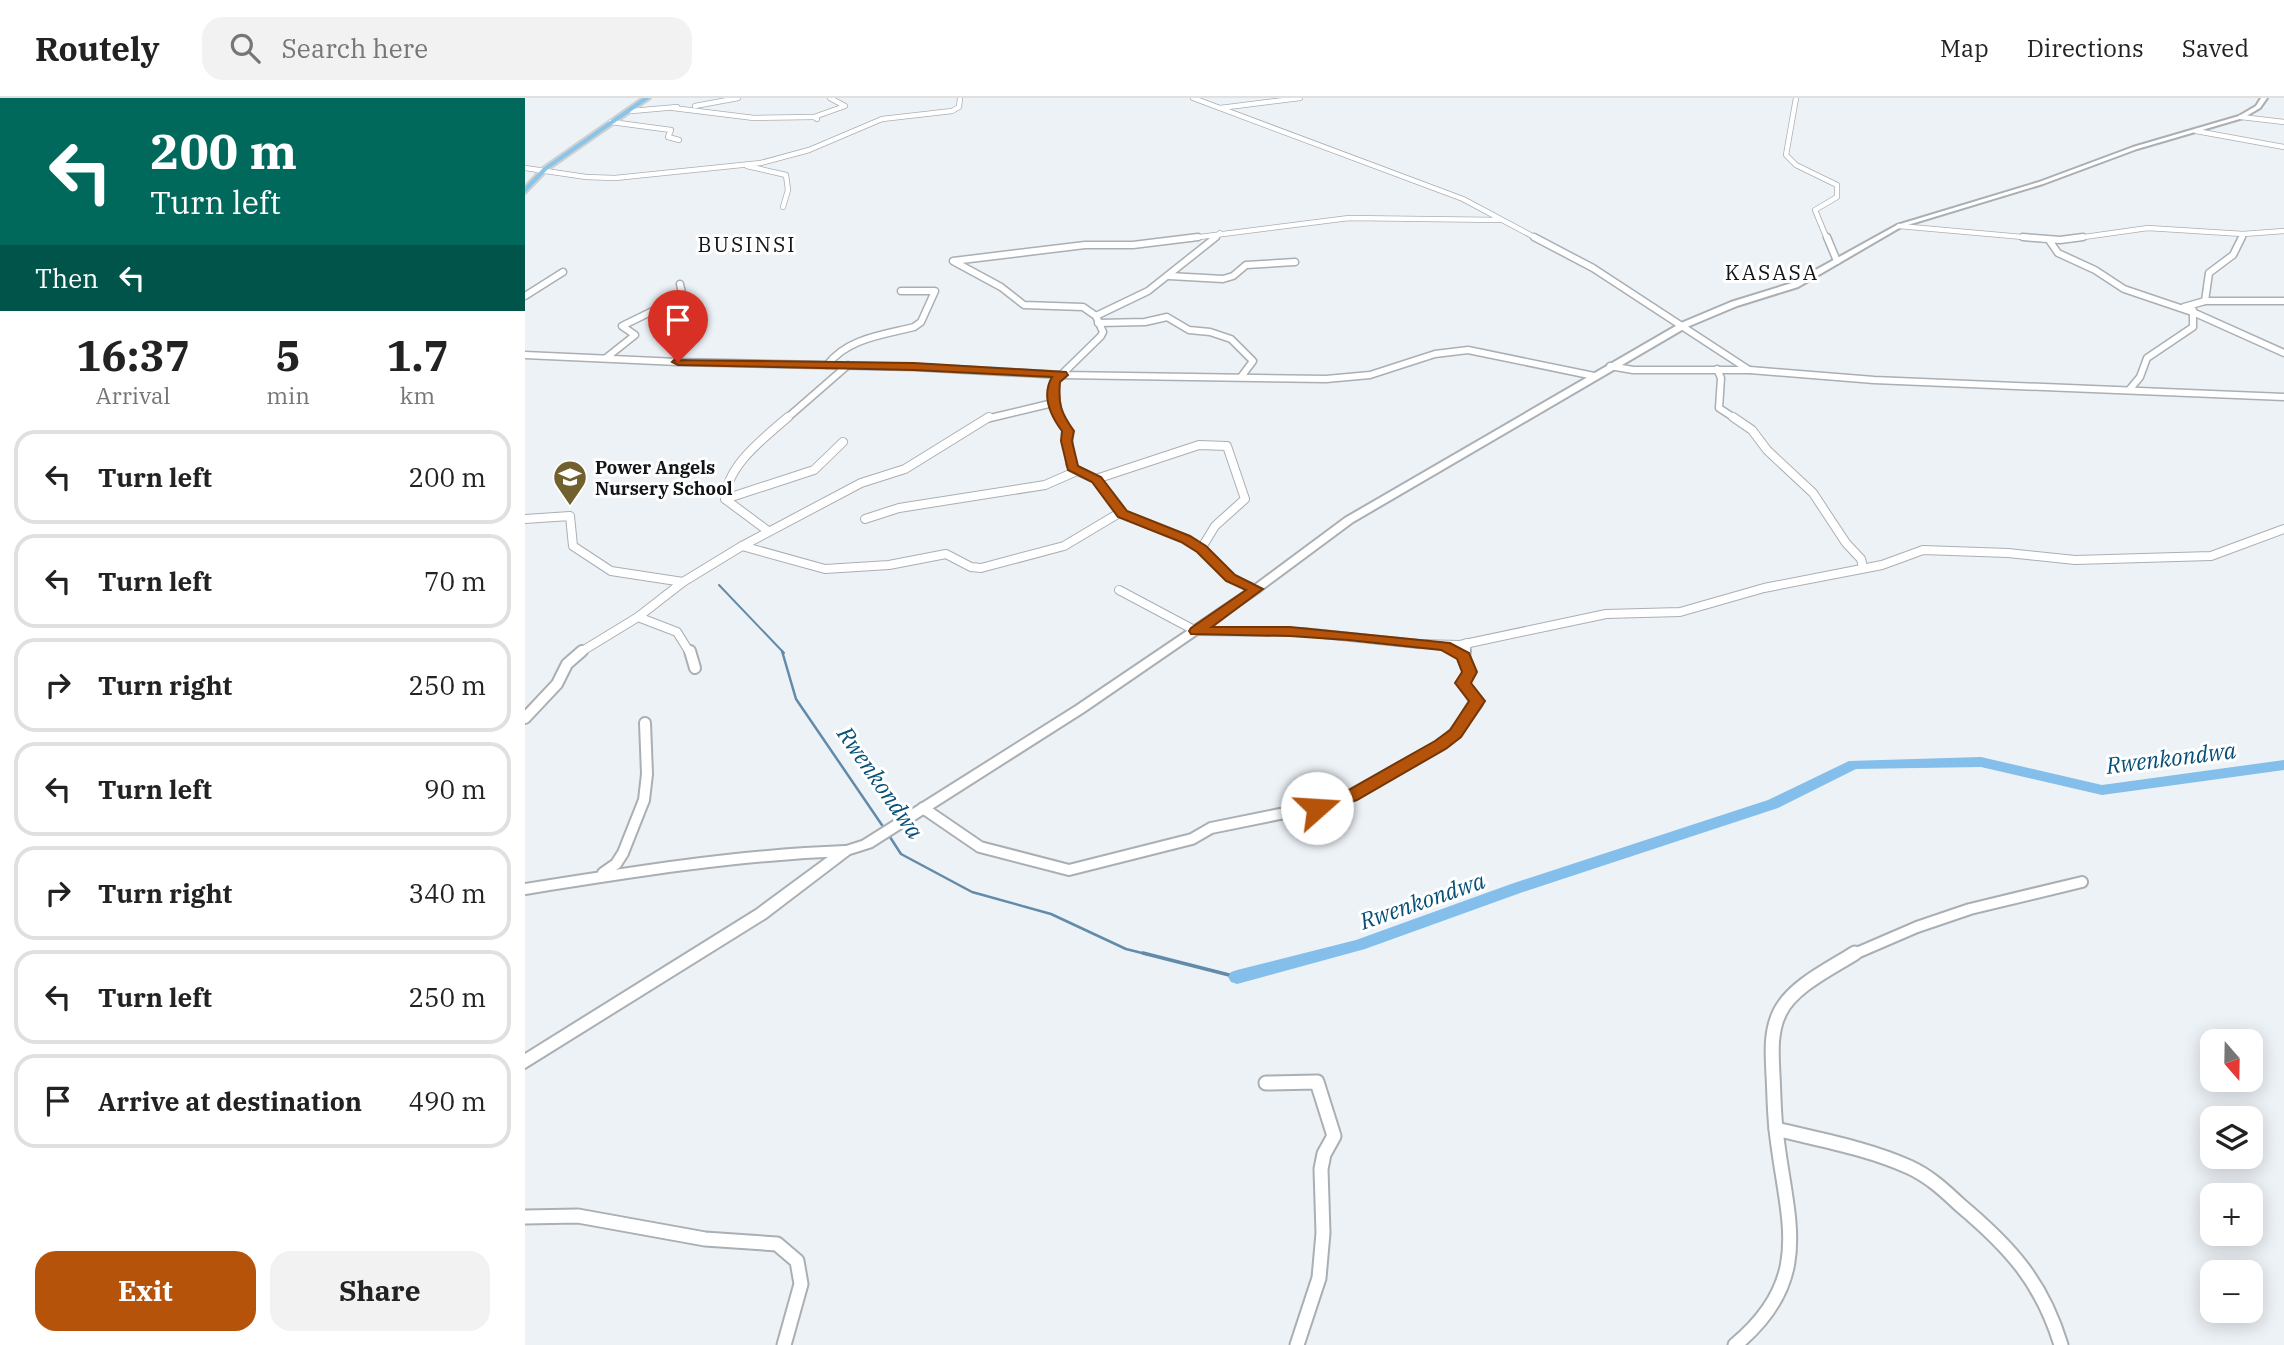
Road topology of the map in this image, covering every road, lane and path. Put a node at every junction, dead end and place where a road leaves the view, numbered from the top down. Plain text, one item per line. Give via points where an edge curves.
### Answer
1 (647, 98) edge
2 (738, 98) edge
3 (830, 98) edge
4 (960, 98) edge
5 (1193, 98) edge
6 (1300, 98) edge
7 (1796, 98) edge
8 (2264, 98) edge
9 (673, 108) junction
10 (1216, 108) junction
11 (632, 111) junction
12 (2241, 117) junction
13 (611, 122) junction
14 (2284, 122) edge
15 (2196, 131) junction
16 (679, 140) dead end
17 (2284, 147) edge
18 (761, 163) junction
19 (744, 164) junction
20 (525, 168) edge
21 (545, 169) junction
22 (755, 169) junction
23 (525, 191) edge
24 (783, 207) dead end
25 (1500, 220) junction
26 (1899, 226) junction
27 (2284, 231) edge
28 (1221, 233) junction
29 (2243, 234) junction
30 (2049, 240) junction
31 (1295, 261) dead end
32 (1837, 261) junction
33 (563, 272) dead end
34 (1168, 276) junction
35 (680, 284) dead end
36 (901, 291) dead end
37 (525, 296) edge
38 (2206, 301) junction
39 (2284, 301) edge
40 (2193, 310) junction
41 (1097, 320) junction
42 (1683, 325) junction
43 (2284, 353) edge
44 (525, 355) edge
45 (606, 358) junction
46 (827, 365) junction
47 (848, 365) junction
48 (1610, 366) junction
49 (1717, 369) junction
50 (1750, 370) junction
51 (1062, 375) junction
52 (1594, 376) junction
53 (1241, 377) junction
54 (2130, 389) junction
55 (2284, 397) edge
56 (1053, 402) junction
57 (843, 442) dead end
58 (1077, 471) junction
59 (1096, 479) junction
60 (726, 499) junction
61 (1121, 512) junction
62 (525, 519) edge
63 (865, 519) dead end
64 (2284, 529) edge
65 (768, 531) junction
66 (742, 545) junction
67 (1201, 549) junction
68 (1863, 566) junction
69 (683, 582) junction
70 (1256, 589) junction
71 (1119, 590) dead end
72 (638, 617) junction
73 (1196, 631) junction
74 (1467, 643) junction
75 (1445, 646) junction
76 (1464, 657) junction
77 (695, 668) dead end
78 (525, 704) edge
79 (539, 704) junction
80 (525, 718) edge
81 (645, 723) dead end
82 (923, 808) junction
83 (845, 851) junction
84 (599, 875) junction
85 (2082, 882) dead end
86 (525, 889) edge
87 (525, 1062) edge
88 (1266, 1083) dead end
89 (1776, 1129) junction
90 (525, 1217) edge
91 (785, 1345) edge
92 (1297, 1345) edge
93 (1735, 1345) edge
94 (2061, 1345) edge

1 - 11 main road
2 - 9 street
3 - 9 street via 845,106 816,118 754,118
4 - 18 street via 959,107 952,111 882,119 809,150
5 - 10 street
6 - 10 street
7 - 32 street via 1786,155 1795,165 1837,184 1837,197 1815,210
8 - 12 street
9 - 11 street
10 - 25 street via 1441,189
11 - 13 main road
12 - 14 street
12 - 15 street
13 - 16 street via 671,130 669,137
13 - 21 main road
15 - 17 street
15 - 26 street
18 - 19 street
18 - 22 street
19 - 21 street via 615,178
19 - 22 street
20 - 21 street
21 - 23 main road
22 - 24 street via 786,175
25 - 28 street via 1353,218
25 - 42 street via 1593,268
26 - 30 street
26 - 32 street
27 - 29 street
28 - 34 street
28 - 41 street via 953,261 1024,305 1083,307
29 - 30 street via 2148,228
29 - 38 street via 2233,255 2209,273
30 - 40 street via 2058,253 2124,289
31 - 34 street via 1246,265 1223,279
32 - 42 street via 1795,285
33 - 37 street
34 - 41 street
35 - 45 street via 682,292 669,303 622,326 635,335
36 - 46 street via 935,291 919,325 855,344 832,356
38 - 39 street
38 - 40 street
40 - 43 street
40 - 54 street via 2193,327 2147,358
41 - 51 street via 1103,332
41 - 53 street via 1145,322 1167,317 1189,330 1231,339 1253,361
42 - 48 street
42 - 50 street
44 - 45 street
45 - 46 street
46 - 47 street
47 - 51 street
47 - 60 street via 755,446 726,485
48 - 49 street via 1644,371
48 - 52 street
49 - 50 street
49 - 68 street via 1721,378 1719,408 1752,430 1766,450 1813,493
50 - 54 street via 1874,380
51 - 53 street
51 - 56 street via 1055,380
52 - 53 street via 1468,350 1435,354 1349,378
52 - 70 street via 1349,520
54 - 55 street
56 - 58 street via 1068,431 1069,461
56 - 65 street via 991,416 905,469 861,483
57 - 60 street via 814,470
58 - 59 street
58 - 63 street via 1039,487 893,508
59 - 61 street
59 - 67 street via 1118,475 1193,445 1227,446 1245,499 1215,526
60 - 65 street
61 - 66 street via 1064,546 981,568 946,554 889,565 825,569
61 - 67 street
62 - 69 street via 570,516 573,546 604,568
64 - 68 street via 2211,556 2075,560 1931,549 1882,565
65 - 66 street
66 - 69 street
67 - 70 street via 1230,578
68 - 74 street via 1825,578 1753,590 1680,612 1607,614
69 - 72 street
70 - 73 street
71 - 73 street
72 - 77 street via 677,630 690,647
72 - 79 street via 571,659
73 - 75 street via 1303,632
73 - 82 street
74 - 75 street
74 - 76 street
75 - 76 street
76 - 82 street via 1470,672 1463,683 1477,701 1455,733 1339,802 1211,828 1192,839 1069,870 980,847
78 - 79 street
79 - 80 street
81 - 84 street via 645,800 624,853
82 - 83 street via 867,844
83 - 84 street
83 - 87 street via 761,914
84 - 86 street
85 - 89 street via 1917,927 1858,951 1792,995 1780,1011 1772,1044
88 - 92 street via 1317,1082 1334,1130 1321,1169 1321,1271
89 - 93 street via 1791,1252 1780,1287 1759,1325
89 - 94 street via 1884,1158 1925,1175 2017,1256 2043,1295
90 - 91 street via 578,1216 705,1239 777,1244 797,1261 801,1284

